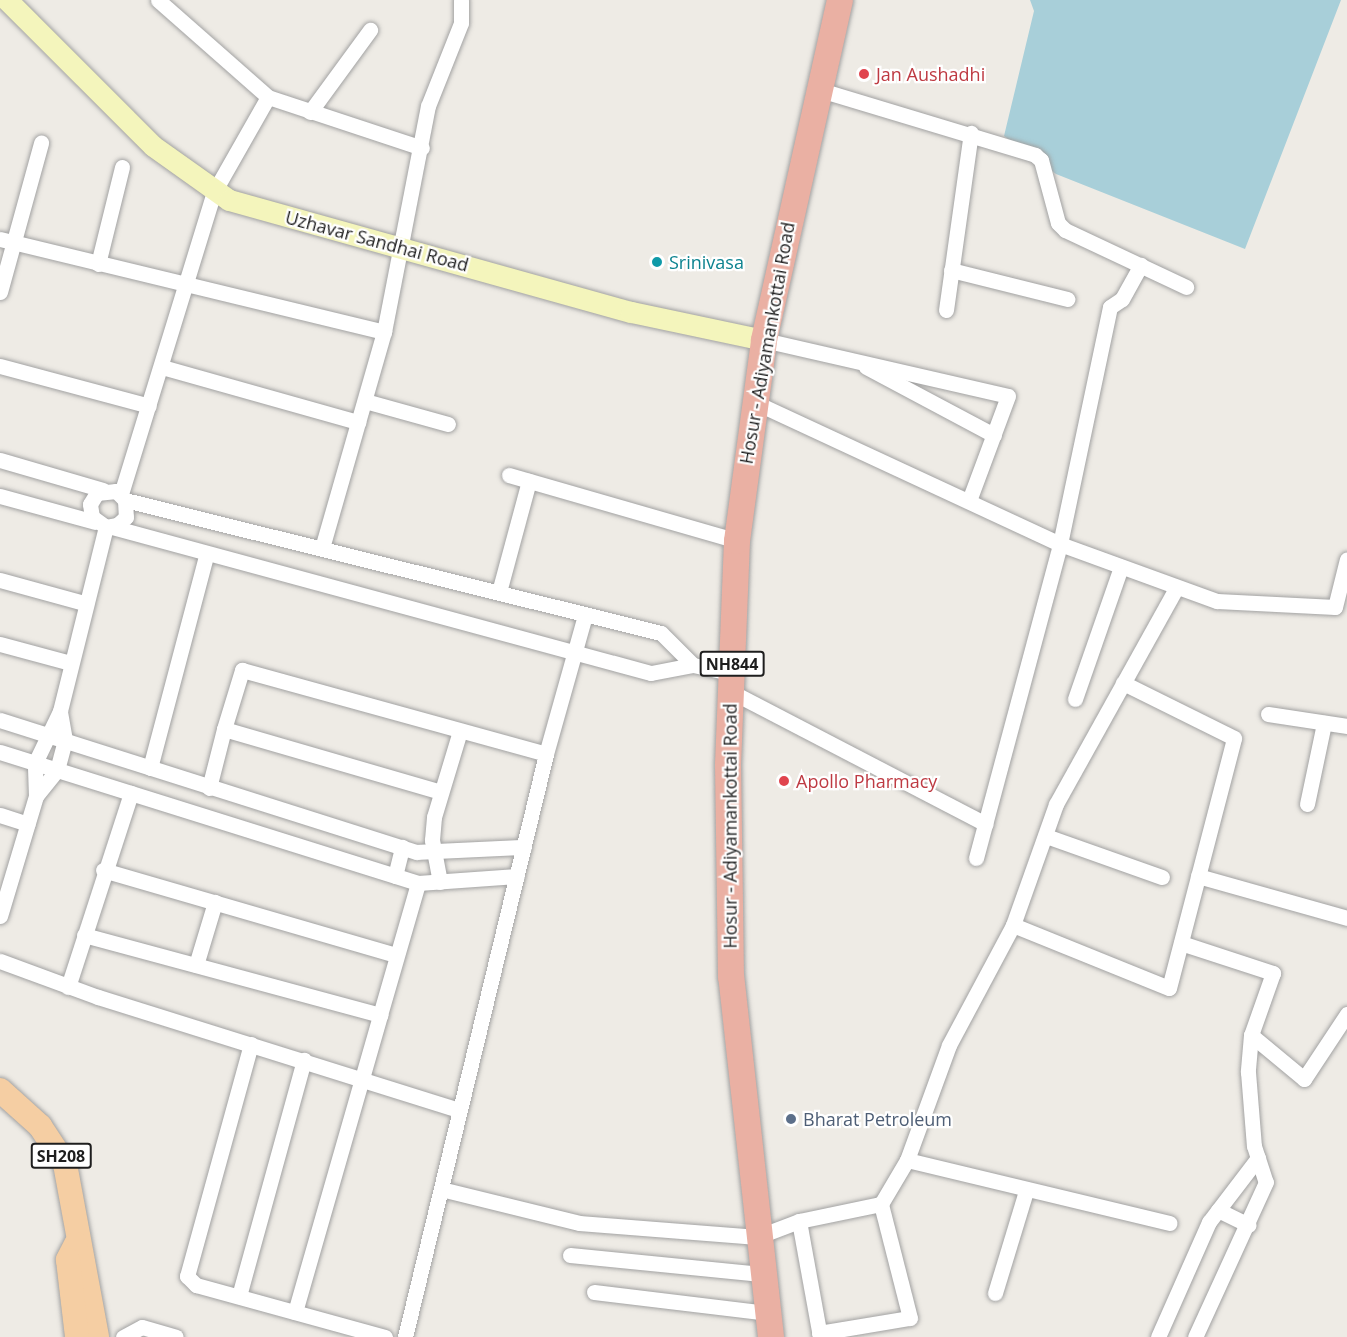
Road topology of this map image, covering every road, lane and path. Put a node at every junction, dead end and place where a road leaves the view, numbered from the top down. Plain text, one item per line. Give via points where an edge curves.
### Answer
1 (7, 0) edge
2 (158, 0) edge
3 (461, 0) edge
4 (840, 0) edge
5 (370, 30) dead end
6 (817, 89) junction
7 (267, 97) junction
8 (310, 112) junction
9 (971, 133) junction
10 (41, 143) dead end
11 (422, 148) junction
12 (122, 167) dead end
13 (214, 192) junction
14 (7, 241) edge
15 (405, 248) junction
16 (98, 264) junction
17 (1141, 266) junction
18 (951, 270) junction
19 (185, 286) junction
20 (1185, 287) dead end
21 (0, 292) edge
22 (1068, 299) dead end
23 (946, 310) dead end
24 (384, 332) junction
25 (764, 340) junction
26 (848, 357) junction
27 (0, 366) edge
28 (162, 367) junction
29 (365, 400) junction
30 (754, 402) junction
31 (149, 406) junction
32 (358, 422) junction
33 (448, 424) dead end
34 (994, 435) junction
35 (0, 460) edge
36 (509, 475) dead end
37 (530, 481) junction
38 (103, 490) junction
39 (0, 496) edge
40 (123, 497) junction
41 (969, 501) junction
42 (104, 525) junction
43 (737, 541) junction
44 (1060, 544) junction
45 (322, 548) junction
46 (207, 553) junction
47 (1347, 559) edge
48 (1121, 567) junction
49 (0, 580) edge
50 (1177, 587) junction
51 (499, 592) junction
52 (84, 603) junction
53 (1341, 609) edge
54 (585, 615) junction
55 (0, 645) edge
56 (575, 649) junction
57 (71, 663) junction
58 (693, 665) junction
59 (731, 682) junction
60 (1123, 682) junction
61 (1075, 699) dead end
62 (60, 711) junction
63 (1268, 714) dead end
64 (0, 720) edge
65 (1324, 723) junction
66 (1347, 726) edge
67 (224, 729) junction
68 (460, 731) junction
69 (45, 734) junction
70 (65, 740) junction
71 (0, 752) edge
72 (546, 754) junction
73 (35, 763) junction
74 (150, 768) junction
75 (57, 770) junction
76 (209, 788) junction
77 (441, 792) junction
78 (131, 793) junction
79 (36, 796) junction
80 (1307, 804) dead end
81 (0, 816) edge
82 (28, 824) junction
83 (986, 824) junction
84 (1046, 836) junction
85 (402, 847) junction
86 (524, 848) junction
87 (434, 853) junction
88 (976, 858) dead end
89 (103, 870) junction
90 (395, 876) junction
91 (517, 876) junction
92 (1198, 876) junction
93 (1162, 877) dead end
94 (440, 882) junction
95 (418, 883) junction
96 (214, 902) junction
97 (0, 916) edge
98 (1347, 918) edge
99 (1013, 925) junction
100 (84, 935) junction
101 (1181, 943) junction
102 (395, 955) junction
103 (0, 961) edge
104 (196, 965) junction
105 (68, 987) junction
106 (1347, 1014) edge
107 (380, 1015) junction
108 (1251, 1035) junction
109 (251, 1044) junction
110 (304, 1060) junction
111 (363, 1078) junction
112 (0, 1090) edge
113 (459, 1110) junction
114 (1258, 1158) junction
115 (907, 1161) junction
116 (441, 1188) junction
117 (1026, 1191) junction
118 (881, 1204) junction
119 (1218, 1210) junction
120 (799, 1221) junction
121 (1170, 1223) dead end
122 (1250, 1225) junction
123 (757, 1237) junction
124 (76, 1244) junction
125 (570, 1255) dead end
126 (761, 1274) junction
127 (594, 1292) dead end
128 (995, 1293) dead end
129 (239, 1296) junction
130 (295, 1312) junction
131 (769, 1325) edge
132 (820, 1335) edge
133 (77, 1337) edge
134 (97, 1337) edge
135 (123, 1337) edge
136 (176, 1337) edge
137 (385, 1337) edge
138 (405, 1337) edge
139 (1158, 1337) edge
140 (1195, 1337) edge

1 - 13 main road, Uzhavar Sandhai Road via 153,146
2 - 7 street
3 - 11 street via 461,23 434,85
4 - 6 highway, Hosur - Adiyamankottai Road / NH844
5 - 8 street
6 - 9 street
6 - 25 highway, Hosur - Adiyamankottai Road / NH844
7 - 8 street
7 - 13 street
8 - 11 street
9 - 17 street via 1035,155 1041,160 1058,223
9 - 18 street
10 - 14 street
11 - 15 street
12 - 16 street
13 - 15 main road, Uzhavar Sandhai Road
13 - 19 street
14 - 16 street
14 - 21 street
15 - 24 street
15 - 25 main road, Uzhavar Sandhai Road via 632,312
16 - 19 street
17 - 20 street
17 - 44 street via 1122,299 1110,307
18 - 22 street
18 - 23 street
19 - 24 street
19 - 28 street
24 - 29 street
25 - 26 street
25 - 30 highway, Hosur - Adiyamankottai Road / NH844
26 - 34 street
26 - 34 street via 1002,391 1007,403
27 - 31 street
28 - 31 street
28 - 32 street
29 - 32 street
29 - 33 street
30 - 41 street
30 - 43 highway, Hosur - Adiyamankottai Road / NH844
31 - 40 street
32 - 45 street
34 - 41 street
35 - 38 street
36 - 37 street
37 - 43 street
37 - 51 street
38 - 40 street
38 - 42 street via 90,504
39 - 42 street
40 - 42 street via 126,517
40 - 45 street
41 - 44 street
42 - 46 street
42 - 52 street
43 - 59 highway, Hosur - Adiyamankottai Road / NH844
44 - 48 street
44 - 83 street
45 - 51 street
46 - 56 street
46 - 74 street
47 - 53 street
48 - 50 street
48 - 61 street
49 - 52 street
50 - 53 street via 1216,602
50 - 60 street
51 - 54 street
52 - 57 street
54 - 56 street
54 - 58 street via 660,633
55 - 57 street
56 - 58 street via 651,673
56 - 72 street
57 - 62 street
58 - 59 street
59 - 83 street
59 - 123 highway, Hosur - Adiyamankottai Road / NH844 via 731,976
60 - 84 street via 1056,804
60 - 92 street via 1234,738
62 - 69 street
62 - 70 street
63 - 65 street
64 - 69 street
65 - 66 street
65 - 80 street
67 - 68 street via 242,670
67 - 76 street
67 - 77 street
68 - 72 street
68 - 77 street
69 - 70 street
69 - 73 street
70 - 74 street
70 - 75 street
71 - 73 street
72 - 86 street
73 - 75 street
73 - 79 street
74 - 76 street
75 - 78 street
75 - 79 street
76 - 85 street
77 - 87 street
78 - 89 street
78 - 90 street
79 - 82 street
81 - 82 street
82 - 97 street
83 - 88 street
84 - 93 street
84 - 99 street
85 - 87 street
85 - 90 street
86 - 87 street
86 - 91 street
87 - 94 street
89 - 96 street
89 - 100 street
90 - 95 street
91 - 94 street
91 - 113 street
92 - 98 street
92 - 101 street
94 - 95 street
95 - 102 street
96 - 102 street
96 - 104 street
99 - 101 street via 1169,988
99 - 115 street via 950,1045
100 - 104 street
100 - 105 street
101 - 108 street via 1273,973
102 - 107 street
103 - 105 street
104 - 107 street
105 - 109 street
106 - 108 street via 1304,1079
107 - 111 street
108 - 114 street via 1247,1102
109 - 110 street
109 - 129 street via 187,1271 196,1285
110 - 111 street
110 - 129 street
111 - 113 street
111 - 130 street
112 - 124 main road, SH208 via 58,1148 69,1178
113 - 116 street
114 - 119 street
114 - 122 street via 1266,1182
115 - 117 street
115 - 118 street
116 - 123 street via 579,1223
116 - 138 street
117 - 121 street
117 - 128 street
118 - 120 street
118 - 132 street via 910,1317
119 - 122 street
119 - 139 street via 1181,1277
120 - 123 street
120 - 132 street
122 - 140 street
123 - 126 highway, Hosur - Adiyamankottai Road / NH844
124 - 133 main road, SH208 via 68,1260
124 - 134 main road, SH208
125 - 126 street
126 - 131 highway, Hosur - Adiyamankottai Road / NH844
127 - 131 street
129 - 130 street
130 - 137 street
135 - 136 street via 142,1327

